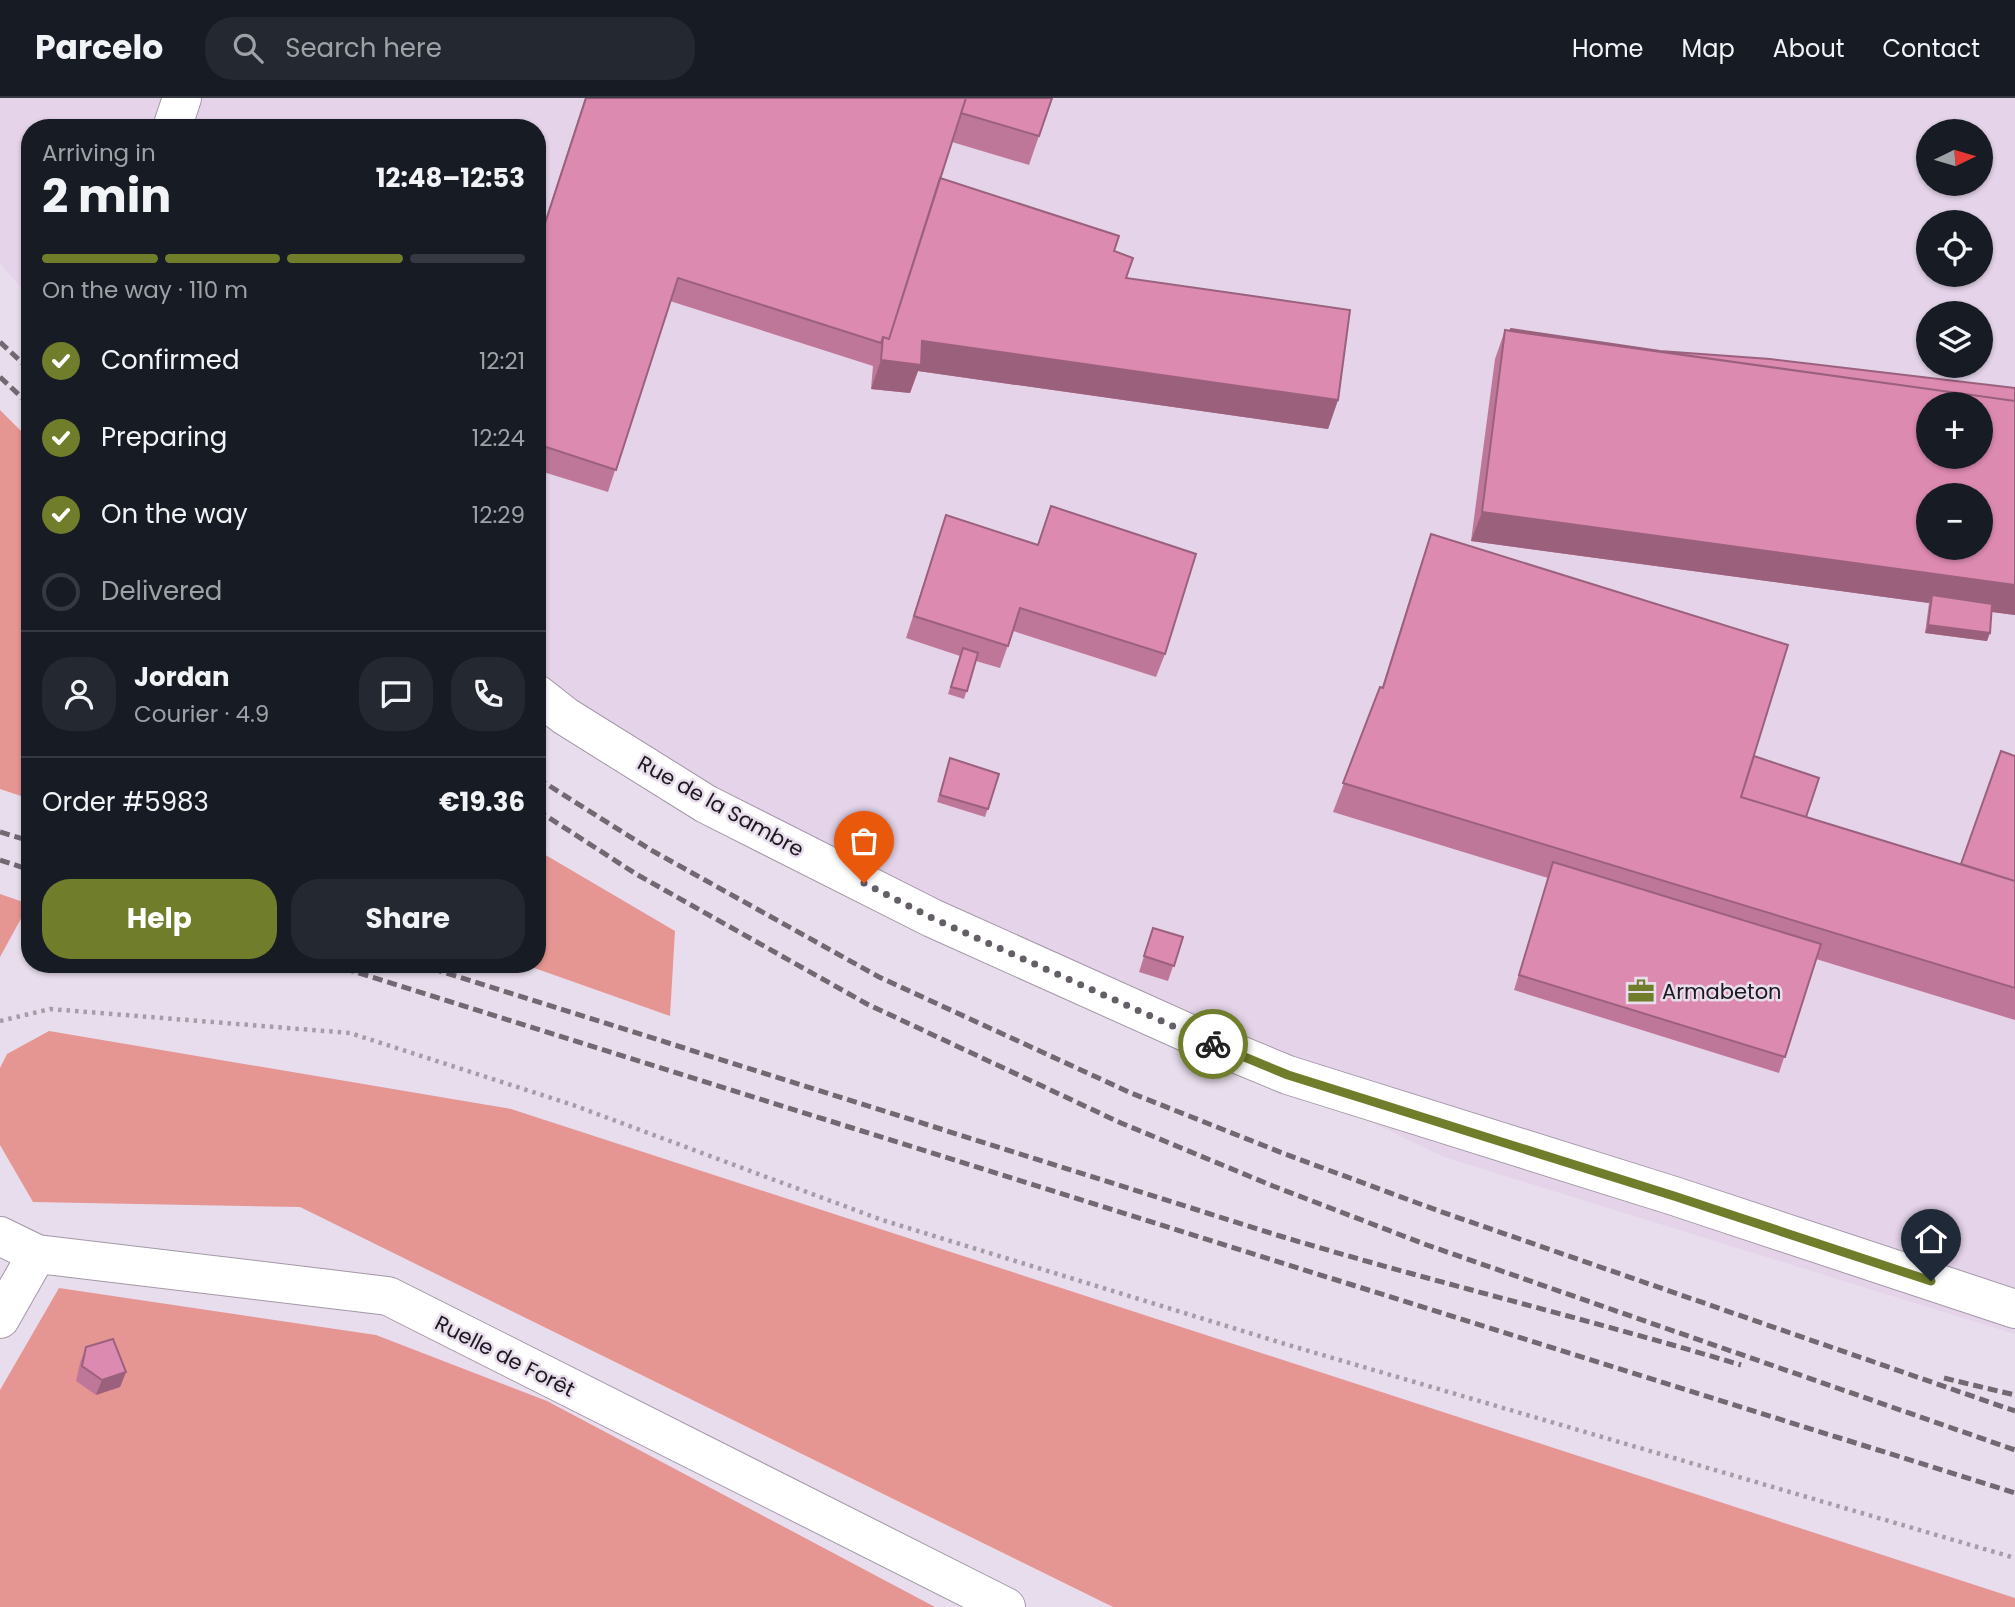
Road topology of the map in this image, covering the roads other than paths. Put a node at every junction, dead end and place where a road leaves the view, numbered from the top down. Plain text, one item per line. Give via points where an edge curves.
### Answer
1 (182, 98) edge
2 (175, 119) edge
3 (546, 701) edge
4 (0, 1236) edge
5 (37, 1254) junction
6 (2015, 1309) edge
7 (0, 1320) edge
8 (1006, 1607) edge

1 - 2 street
3 - 6 street, Rue de la Sambre via 706,804 932,918 1208,1042 1288,1075
4 - 5 street, Ruelle de Forêt
5 - 7 street
5 - 8 street, Ruelle de Forêt via 388,1296

